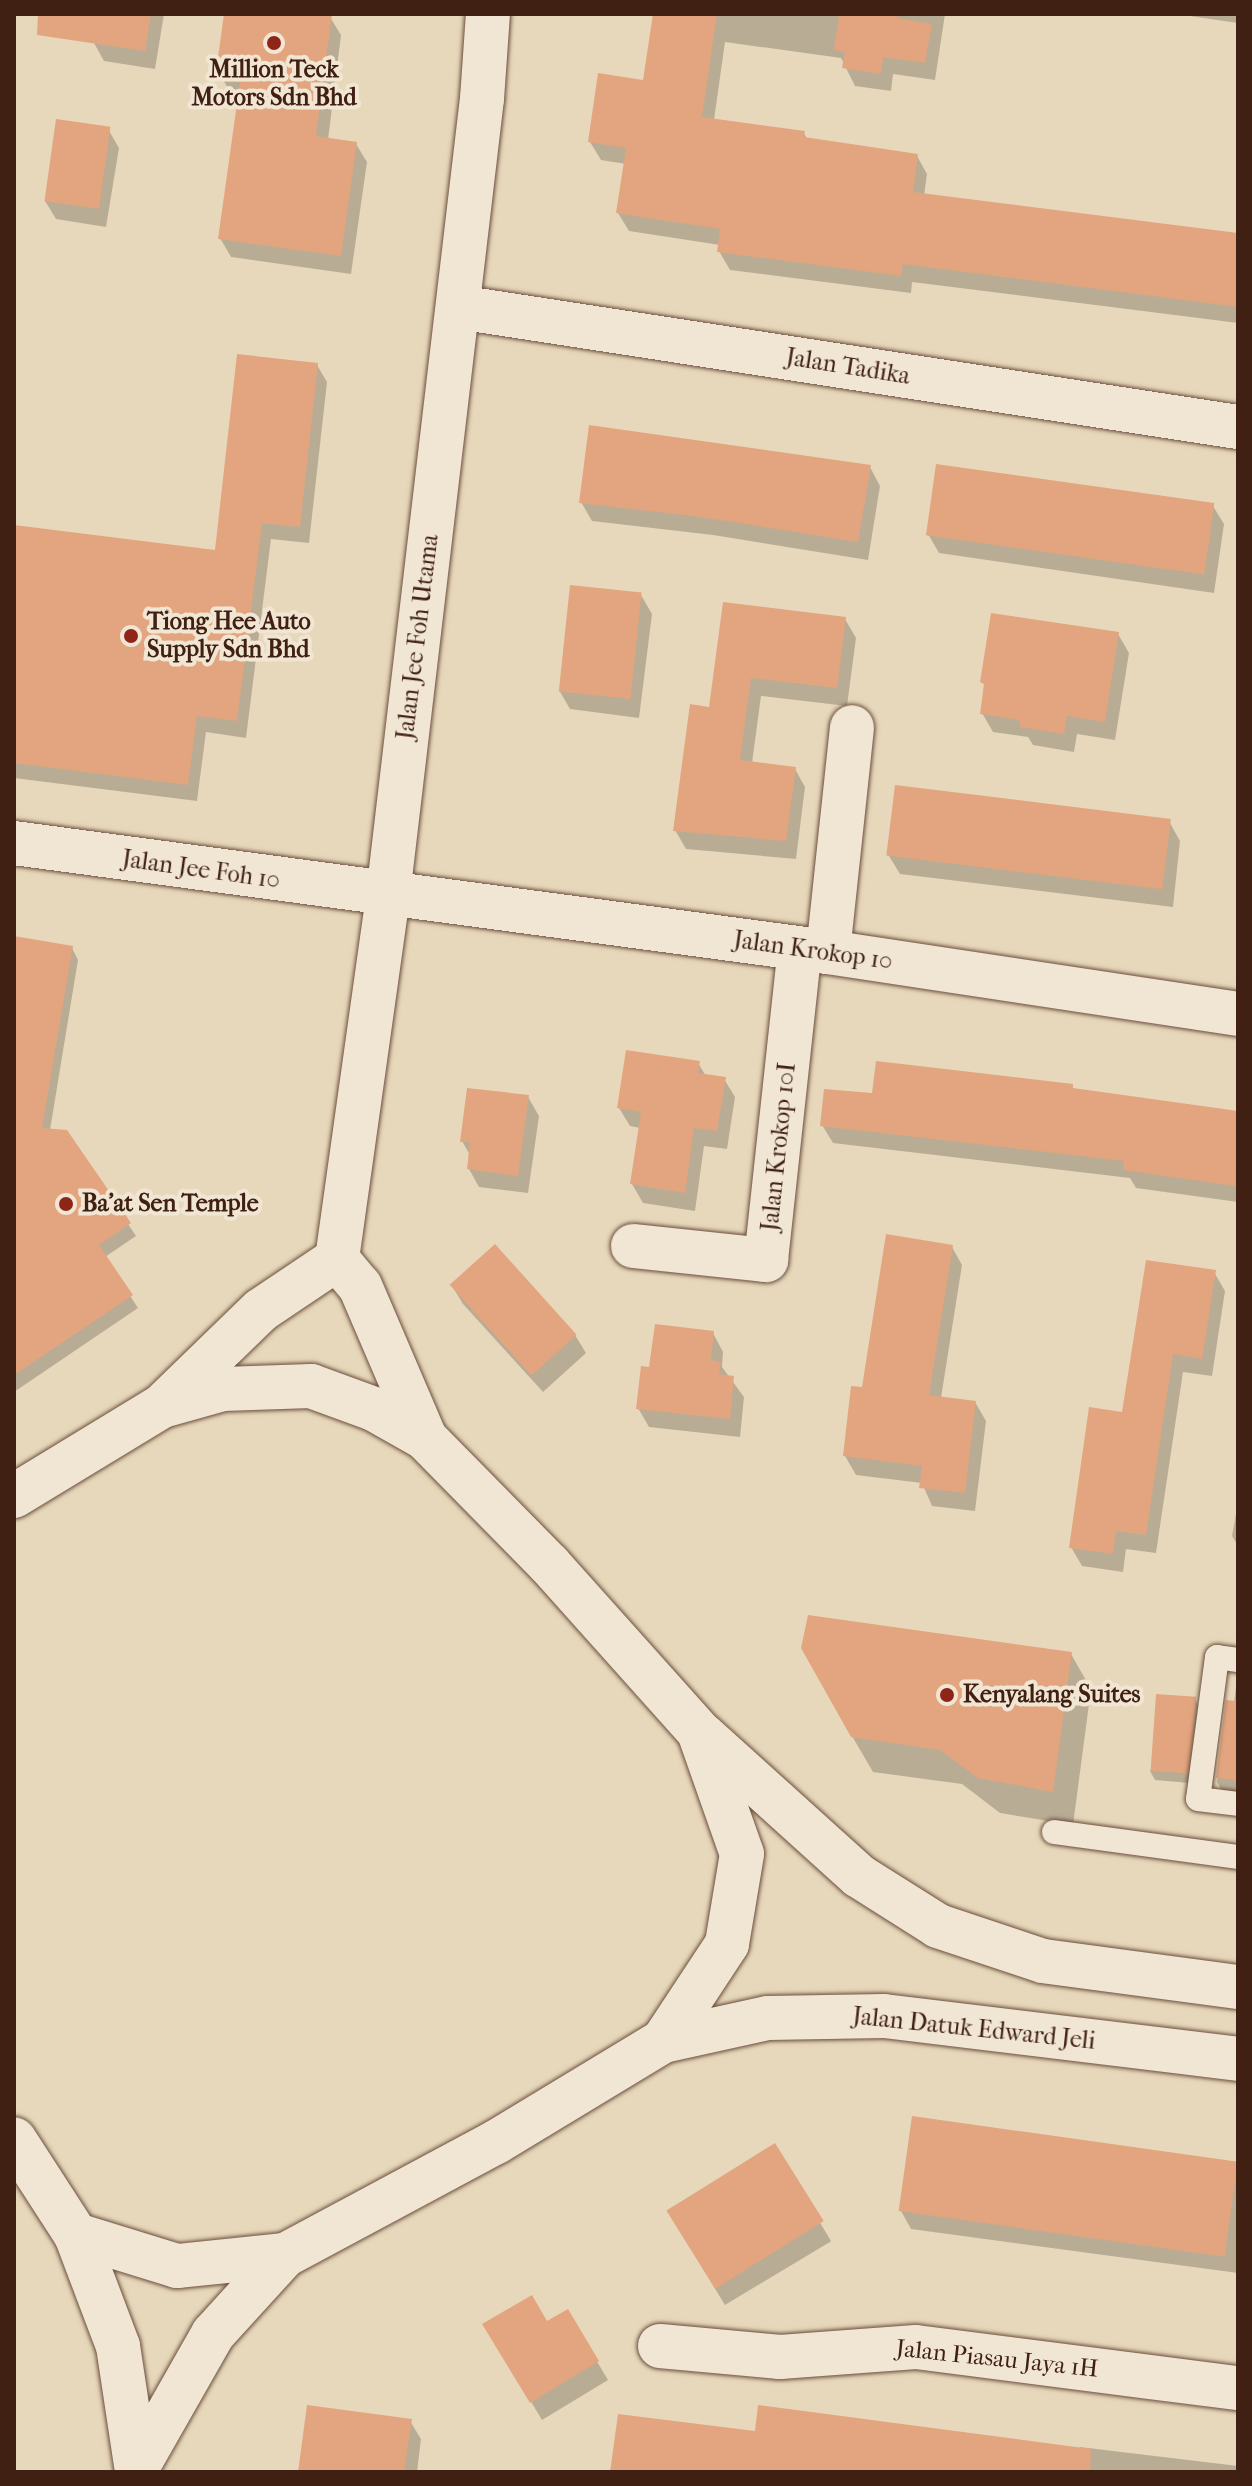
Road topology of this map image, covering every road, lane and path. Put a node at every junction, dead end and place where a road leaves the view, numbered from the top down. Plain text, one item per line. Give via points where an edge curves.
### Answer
1 (488, 14) edge
2 (458, 307) junction
3 (1238, 427) edge
4 (852, 727) dead end
5 (14, 843) edge
6 (388, 895) junction
7 (814, 950) junction
8 (1238, 1014) edge
9 (633, 1246) dead end
10 (337, 1259) junction
11 (162, 1406) junction
12 (425, 1438) junction
13 (14, 1496) edge
14 (1238, 1660) edge
15 (699, 1732) junction
16 (1238, 1804) edge
17 (1054, 1832) dead end
18 (1238, 1857) edge
19 (1238, 1987) edge
20 (663, 2041) junction
21 (1238, 2059) edge
22 (14, 2139) edge
23 (76, 2235) junction
24 (285, 2255) junction
25 (660, 2346) dead end
26 (1238, 2388) edge
27 (137, 2469) edge

1 - 2 street, Jalan Jee Foh Utama
2 - 3 street, Jalan Tadika
2 - 6 street, Jalan Jee Foh Utama
4 - 7 street
5 - 6 street, Jalan Jee Foh 10
6 - 7 street, Jalan Krokop 10
6 - 10 street, Jalan Jee Foh Utama
7 - 8 street, Jalan Krokop 10
7 - 9 street, Jalan Krokop 10I via 766,1260
10 - 11 street via 261,1310
10 - 12 street via 360,1286
11 - 12 street via 223,1389 311,1386 374,1409
11 - 13 street
12 - 15 street via 549,1564
14 - 16 lane via 1217,1657 1198,1799
15 - 19 street via 859,1876 938,1926 1043,1961
15 - 20 street via 742,1854 727,1944
17 - 18 lane
20 - 21 street, Jalan Datuk Edward Jeli via 768,2018 884,2016
20 - 24 street via 496,2142
22 - 23 street
23 - 24 street via 177,2266
23 - 27 street via 118,2346
24 - 27 street via 213,2334
25 - 26 street, Jalan Piasau Jaya 1H via 780,2357 916,2347

